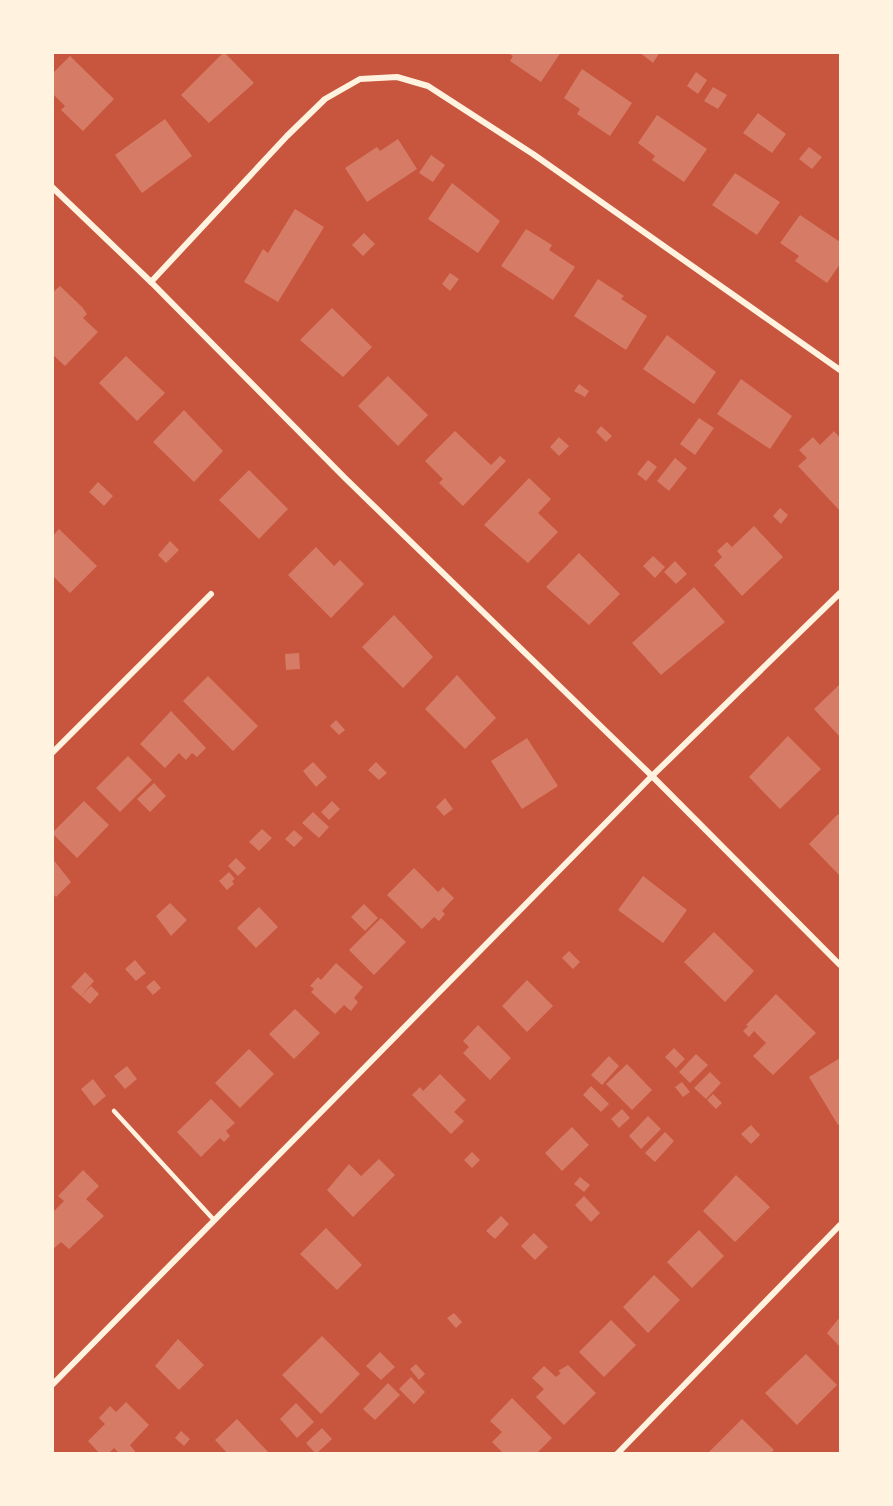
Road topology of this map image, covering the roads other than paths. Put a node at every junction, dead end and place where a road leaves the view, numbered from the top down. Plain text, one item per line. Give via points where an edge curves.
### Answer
1 (52, 187) edge
2 (152, 282) junction
3 (840, 370) edge
4 (840, 593) edge
5 (211, 594) dead end
6 (52, 753) edge
7 (652, 776) junction
8 (840, 965) edge
9 (114, 1111) dead end
10 (213, 1220) junction
11 (840, 1225) edge
12 (52, 1385) edge
13 (617, 1454) edge

1 - 2 street
2 - 3 street via 325,99 360,79 397,77 428,86 533,154
2 - 7 street via 345,478
4 - 7 street
5 - 6 street
7 - 8 street
7 - 10 street
9 - 10 lane
10 - 12 street
11 - 13 street

